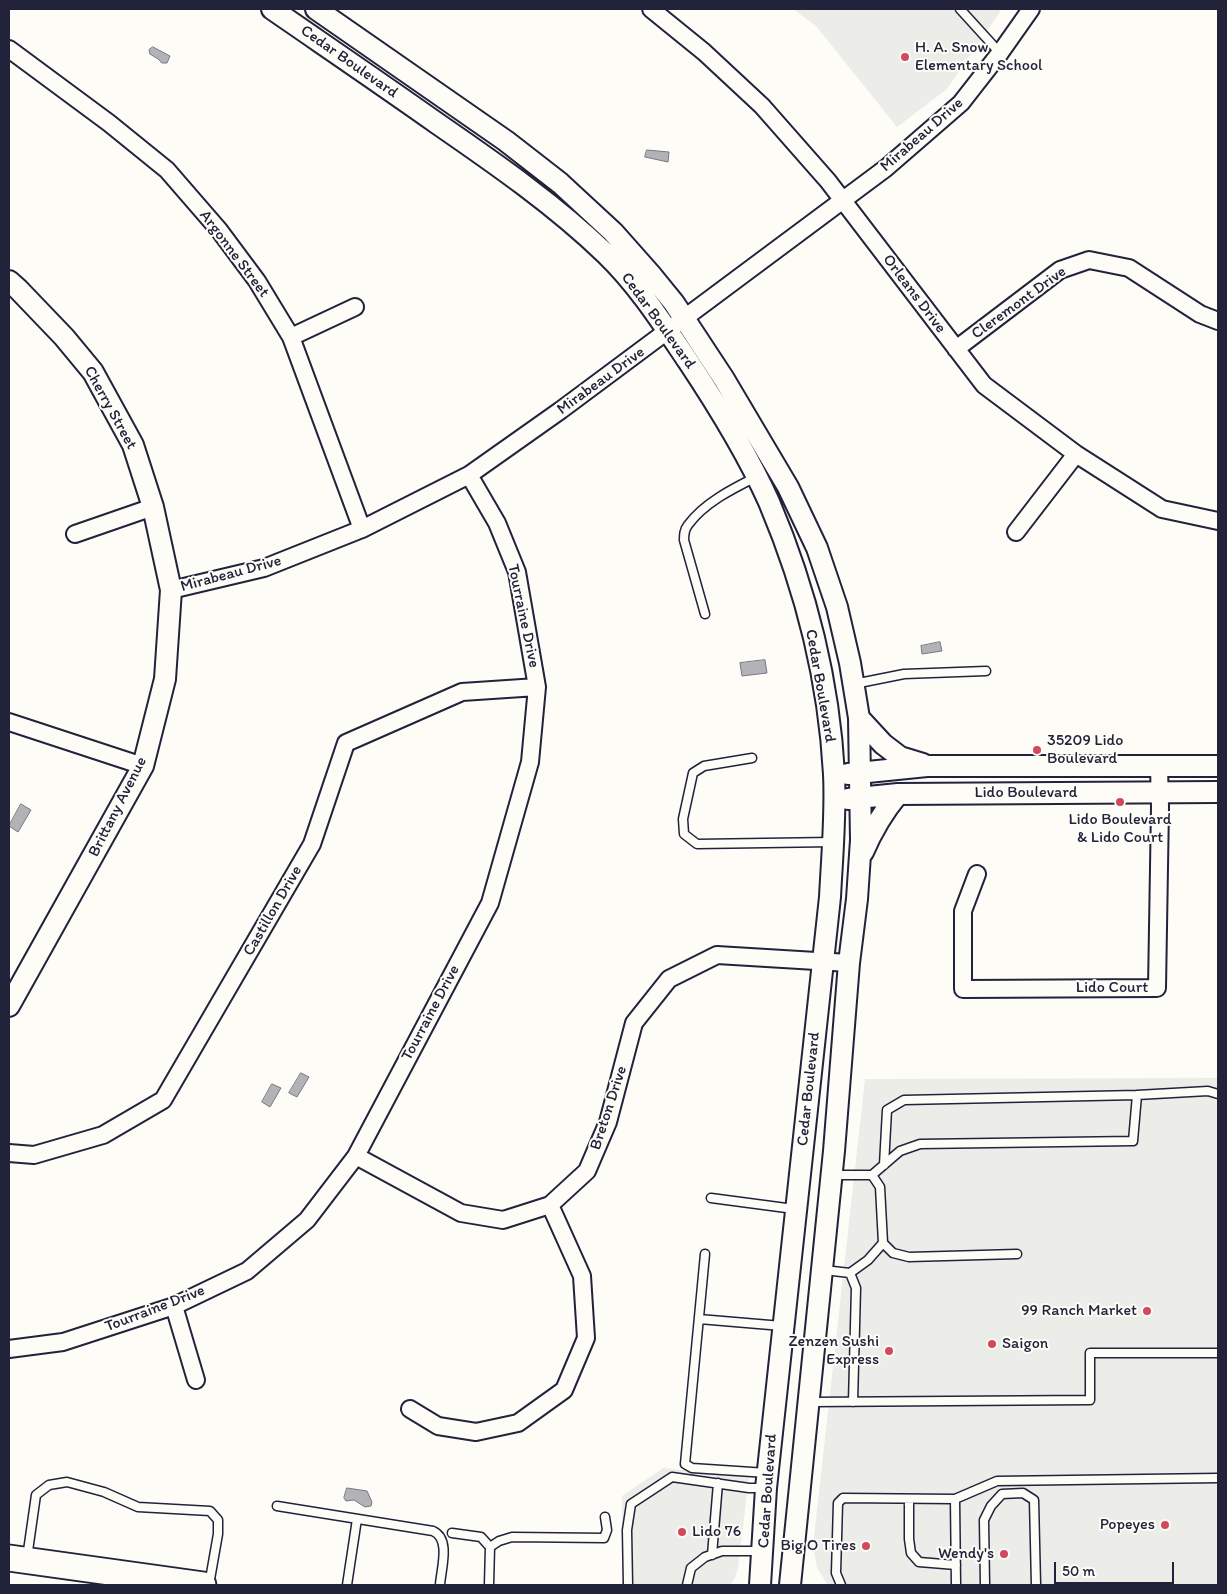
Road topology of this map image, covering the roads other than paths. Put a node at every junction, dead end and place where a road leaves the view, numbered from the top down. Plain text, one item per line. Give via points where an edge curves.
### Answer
1 (272, 9) edge
2 (316, 9) edge
3 (651, 9) edge
4 (960, 9) edge
5 (1031, 9) edge
6 (9, 49) edge
7 (1000, 53) junction
8 (843, 201) junction
9 (9, 281) edge
10 (355, 307) dead end
11 (684, 319) junction
12 (1218, 322) edge
13 (668, 331) junction
14 (291, 337) junction
15 (956, 349) junction
16 (1076, 454) junction
17 (469, 475) junction
18 (756, 477) junction
19 (153, 507) junction
20 (1218, 521) edge
21 (362, 529) junction
22 (1016, 532) dead end
23 (75, 534) dead end
24 (171, 590) junction
25 (705, 614) dead end
26 (986, 671) dead end
27 (854, 684) junction
28 (537, 687) junction
29 (860, 718) junction
30 (9, 722) edge
31 (752, 758) dead end
32 (143, 766) junction
33 (927, 766) junction
34 (1158, 766) junction
35 (860, 773) junction
36 (834, 774) junction
37 (1211, 779) edge
38 (1160, 792) junction
39 (898, 794) junction
40 (860, 797) junction
41 (834, 801) junction
42 (833, 842) junction
43 (859, 860) junction
44 (977, 874) dead end
45 (824, 962) junction
46 (849, 963) junction
47 (9, 1006) edge
48 (1218, 1094) edge
49 (1137, 1095) junction
50 (9, 1153) edge
51 (356, 1156) junction
52 (884, 1165) junction
53 (831, 1174) junction
54 (872, 1175) junction
55 (711, 1198) dead end
56 (550, 1205) junction
57 (796, 1209) junction
58 (882, 1243) junction
59 (705, 1254) dead end
60 (1017, 1254) dead end
61 (822, 1270) junction
62 (850, 1273) junction
63 (174, 1306) junction
64 (699, 1319) junction
65 (784, 1326) junction
66 (9, 1349) edge
67 (1218, 1353) edge
68 (196, 1380) dead end
69 (808, 1402) junction
70 (853, 1402) junction
71 (410, 1409) dead end
72 (1218, 1478) edge
73 (767, 1481) junction
74 (718, 1483) junction
75 (909, 1499) junction
76 (955, 1499) junction
77 (277, 1506) dead end
78 (605, 1517) dead end
79 (357, 1519) junction
80 (452, 1533) dead end
81 (490, 1547) junction
82 (763, 1551) junction
83 (712, 1555) junction
84 (18, 1559) edge
85 (956, 1565) junction
86 (203, 1585) edge
87 (209, 1585) edge
88 (347, 1585) edge
89 (440, 1585) edge
90 (489, 1585) edge
91 (628, 1585) edge
92 (686, 1585) edge
93 (760, 1585) edge
94 (790, 1585) edge
95 (841, 1585) edge
96 (956, 1585) edge
97 (986, 1585) edge
98 (1036, 1585) edge

1 - 13 street, Cedar Boulevard via 496,163 547,203 607,255
2 - 11 street, Cedar Boulevard via 560,182 652,276
3 - 8 street, Orleans Drive via 762,106
4 - 7 lane
5 - 7 street, Mirabeau Drive
6 - 14 street, Argonne Street via 167,170 252,274
7 - 8 street, Mirabeau Drive via 961,103
8 - 11 street, Mirabeau Drive
8 - 15 street, Orleans Drive
9 - 19 street, Cherry Street via 93,372 133,445
10 - 14 street
11 - 13 street, Mirabeau Drive
11 - 27 street, Cedar Boulevard via 788,487 817,548 837,607
12 - 15 street, Cleremont Drive via 1129,268 1089,260 1060,270
13 - 17 street, Mirabeau Drive
13 - 18 street, Cedar Boulevard via 707,389
14 - 21 street, Argonne Street
15 - 16 street, Orleans Drive via 984,385
16 - 20 street, Orleans Drive via 1162,509
16 - 22 street
17 - 21 street, Mirabeau Drive
17 - 28 street, Tourraine Drive via 497,523 517,572
18 - 25 lane via 705,507 684,532
18 - 36 street, Cedar Boulevard via 791,558 808,617 822,681
19 - 23 street
19 - 24 street, Cherry Street
21 - 24 street, Mirabeau Drive via 264,568
24 - 32 street, Brittany Avenue via 165,679
26 - 27 lane via 904,674
27 - 29 street, Cedar Boulevard
28 - 50 street, Castillon Drive via 462,692 346,743 312,844 164,1100 104,1135 34,1155
28 - 51 street, Tourraine Drive via 530,762 490,903
29 - 33 street via 883,744 900,757
29 - 35 street, Cedar Boulevard
30 - 32 street
31 - 42 lane via 704,766 693,773 683,819 684,834 697,844
32 - 47 street, Brittany Avenue
33 - 34 street, Lido Boulevard
33 - 35 street, Lido Boulevard
34 - 37 street, Lido Boulevard
34 - 38 street, Lido Court
35 - 36 street, Lido Boulevard
35 - 40 street, Cedar Boulevard
36 - 41 street, Cedar Boulevard
37 - 38 street, Lido Boulevard
38 - 39 street, Lido Boulevard
38 - 44 street, Lido Court via 1157,988 963,989 963,911
39 - 40 street, Lido Boulevard
39 - 43 street via 871,833
40 - 41 street, Lido Boulevard
40 - 43 street, Cedar Boulevard
41 - 42 street, Cedar Boulevard
42 - 45 street, Cedar Boulevard
43 - 46 street, Cedar Boulevard
45 - 46 street, Breton Drive
45 - 56 street, Breton Drive via 717,955 669,979 634,1023 608,1122 587,1172
45 - 57 street, Cedar Boulevard
46 - 53 street, Cedar Boulevard
48 - 49 lane via 1208,1091
49 - 52 lane via 1134,1141 920,1144 900,1151
49 - 52 lane via 904,1100 887,1110
51 - 56 street, Breton Drive via 461,1213 503,1220
51 - 63 street, Tourraine Drive via 307,1220 247,1271
52 - 54 lane
53 - 54 lane
53 - 61 street, Cedar Boulevard
54 - 58 lane via 880,1187
55 - 57 lane
56 - 71 street via 582,1276 586,1338 564,1390 518,1423 476,1432 438,1426
57 - 65 street, Cedar Boulevard
58 - 60 lane via 893,1253 909,1257
58 - 62 lane via 868,1260
59 - 64 lane
61 - 62 lane
61 - 69 street, Cedar Boulevard
62 - 70 lane via 856,1288
63 - 66 street, Tourraine Drive via 63,1342
63 - 68 street
64 - 65 lane
64 - 73 lane via 685,1464
65 - 73 street, Cedar Boulevard
67 - 70 lane via 1090,1353 1090,1400
69 - 70 lane
69 - 94 street, Cedar Boulevard
72 - 76 lane via 997,1481
73 - 74 lane
73 - 82 street, Cedar Boulevard
74 - 83 lane
74 - 91 lane via 672,1477 631,1504 627,1530
75 - 76 lane
75 - 85 lane via 911,1553 919,1562
75 - 95 lane via 839,1500 836,1572
76 - 85 lane
77 - 79 lane
78 - 81 lane via 607,1530 604,1538 512,1537 499,1540
79 - 88 lane
79 - 89 lane via 438,1533 444,1544
80 - 81 lane via 480,1537
81 - 90 lane
82 - 83 lane via 722,1551
82 - 93 street, Cedar Boulevard
83 - 92 lane via 692,1568
84 - 86 main road
84 - 87 lane via 36,1495 49,1485 67,1482 104,1492 138,1507 210,1510 218,1520 218,1534
85 - 96 lane
97 - 98 lane via 984,1520 1002,1494 1022,1493 1034,1500

